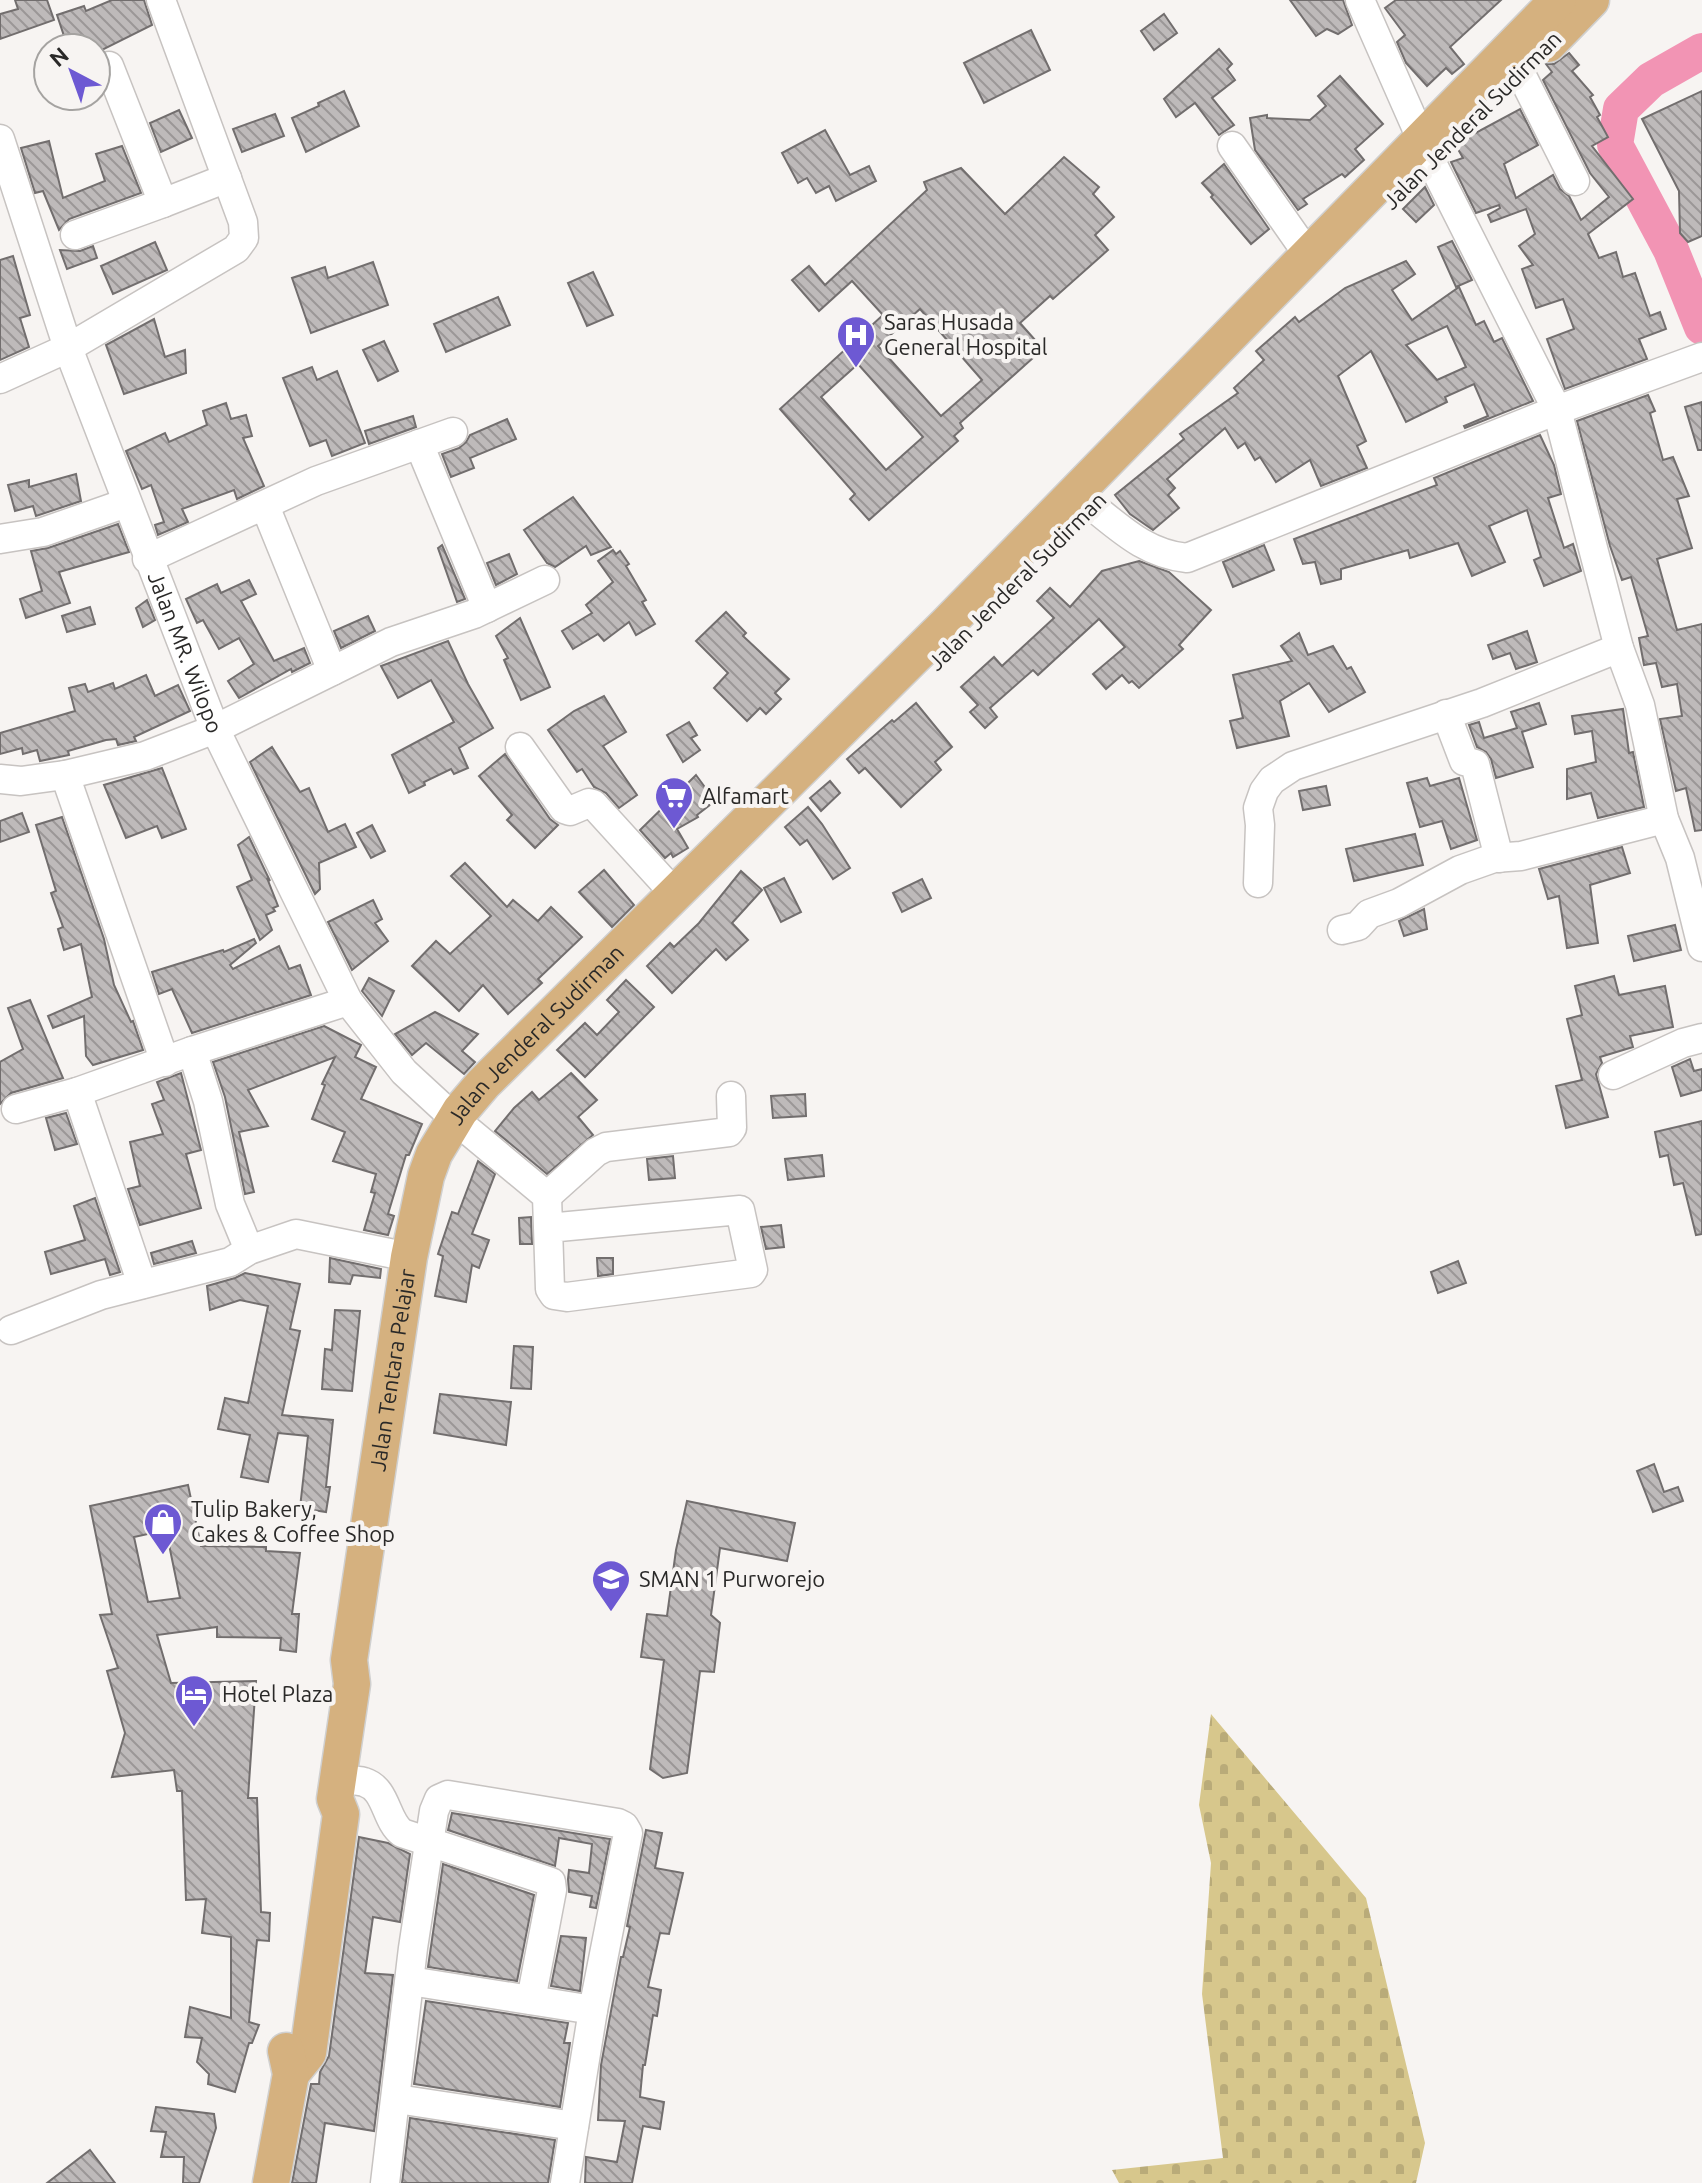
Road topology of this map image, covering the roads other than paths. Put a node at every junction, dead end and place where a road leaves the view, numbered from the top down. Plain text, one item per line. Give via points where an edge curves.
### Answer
1 (161, 0) edge
2 (1360, 0) edge
3 (1558, 0) edge
4 (1591, 0) edge
5 (1520, 72) junction
6 (112, 74) edge
7 (0, 139) edge
8 (1232, 146) dead end
9 (1427, 149) junction
10 (227, 178) junction
11 (1575, 181) dead end
12 (163, 203) junction
13 (75, 235) dead end
14 (1307, 253) junction
15 (1244, 336) junction
16 (68, 348) junction
17 (1702, 357) edge
18 (0, 379) edge
19 (1557, 410) junction
20 (453, 432) dead end
21 (1144, 437) junction
22 (419, 444) junction
23 (126, 503) junction
24 (265, 506) junction
25 (1092, 506) junction
26 (0, 539) edge
27 (147, 559) junction
28 (545, 580) dead end
29 (487, 608) junction
30 (953, 631) junction
31 (1619, 648) junction
32 (332, 671) junction
33 (1446, 714) junction
34 (215, 729) junction
35 (520, 747) dead end
36 (65, 775) junction
37 (0, 779) edge
38 (1664, 819) junction
39 (756, 825) junction
40 (1499, 858) junction
41 (1258, 883) dead end
42 (675, 894) junction
43 (1342, 930) dead end
44 (1702, 947) edge
45 (348, 1001) junction
46 (1702, 1038) edge
47 (192, 1051) junction
48 (165, 1062) junction
49 (1613, 1075) dead end
50 (77, 1092) junction
51 (731, 1096) dead end
52 (16, 1109) dead end
53 (463, 1125) junction
54 (442, 1160) junction
55 (547, 1196) junction
56 (548, 1228) junction
57 (249, 1250) junction
58 (409, 1257) junction
59 (142, 1284) junction
60 (11, 1330) dead end
61 (352, 1684) junction
62 (337, 1789) junction
63 (429, 1844) junction
64 (410, 1981) junction
65 (531, 2000) junction
66 (593, 2010) junction
67 (397, 2099) junction
68 (574, 2126) junction
69 (271, 2183) edge
70 (385, 2183) edge
71 (565, 2183) edge

1 - 10 street
2 - 9 street
3 - 9 main road, Jalan Jenderal Sudirman
4 - 5 main road, Jalan Jenderal Sudirman
5 - 9 main road, Jalan Jenderal Sudirman
5 - 11 street
6 - 12 street
7 - 16 street, Jalan MR. Wilopo
8 - 14 street
9 - 14 main road, Jalan Jenderal Sudirman
9 - 15 main road, Jalan Jenderal Sudirman
9 - 19 street
10 - 12 street
10 - 16 street via 245,229 241,244
12 - 13 street
14 - 15 main road, Jalan Jenderal Sudirman
15 - 21 main road, Jalan Jenderal Sudirman
16 - 18 street
16 - 23 street, Jalan MR. Wilopo
17 - 19 street
19 - 25 street via 1187,558 1141,545
19 - 31 street
20 - 22 street
21 - 25 main road, Jalan Jenderal Sudirman
21 - 30 main road, Jalan Jenderal Sudirman
22 - 24 street via 316,481
22 - 29 street
23 - 26 street via 43,532
23 - 27 street, Jalan MR. Wilopo
24 - 27 street
24 - 32 street
25 - 30 main road, Jalan Jenderal Sudirman
27 - 34 street, Jalan MR. Wilopo
28 - 29 street
29 - 32 street via 391,642
30 - 39 main road, Jalan Jenderal Sudirman
31 - 33 street
31 - 38 street via 1640,705
32 - 34 street
33 - 40 street via 1464,761 1475,764
33 - 41 street via 1293,766 1272,780 1258,808
34 - 36 street via 145,756
34 - 45 street, Jalan MR. Wilopo
35 - 42 street via 564,809 593,804
36 - 37 street
36 - 48 street
38 - 40 street
38 - 44 street via 1680,858
39 - 42 main road, Jalan Jenderal Sudirman
39 - 53 main road, Jalan Jenderal Sudirman via 498,1096
40 - 43 street via 1460,870
42 - 53 main road, Jalan Jenderal Sudirman via 483,1084
45 - 47 street
45 - 53 street, Jalan MR. Wilopo via 404,1072
46 - 49 street
47 - 48 street
47 - 57 street via 230,1204
48 - 50 street
50 - 52 street
50 - 59 street
51 - 55 street via 729,1132 606,1147
53 - 54 main road, Jalan Jenderal Sudirman
53 - 55 street, Jalan MR. Wilopo
54 - 58 main road, Jalan Tentara Pelajar via 426,1176
54 - 61 main road, Jalan Tentara Pelajar via 368,1663
55 - 56 street
56 - 56 street via 740,1210 753,1270 557,1296 550,1289
57 - 58 street via 296,1234
57 - 59 street via 230,1262
58 - 61 main road, Jalan Tentara Pelajar via 349,1660
59 - 60 street
61 - 62 main road, Jalan Tentara Pelajar
62 - 63 street via 364,1782 376,1788 396,1829
62 - 69 main road, Jalan Tentara Pelajar via 322,1809 286,2050 291,2074
63 - 64 street
63 - 65 street via 553,1884
63 - 66 street via 435,1804 448,1795 624,1826 627,1842
64 - 65 street
64 - 67 street
65 - 66 street
66 - 68 street
67 - 68 street
67 - 70 street
68 - 71 street

